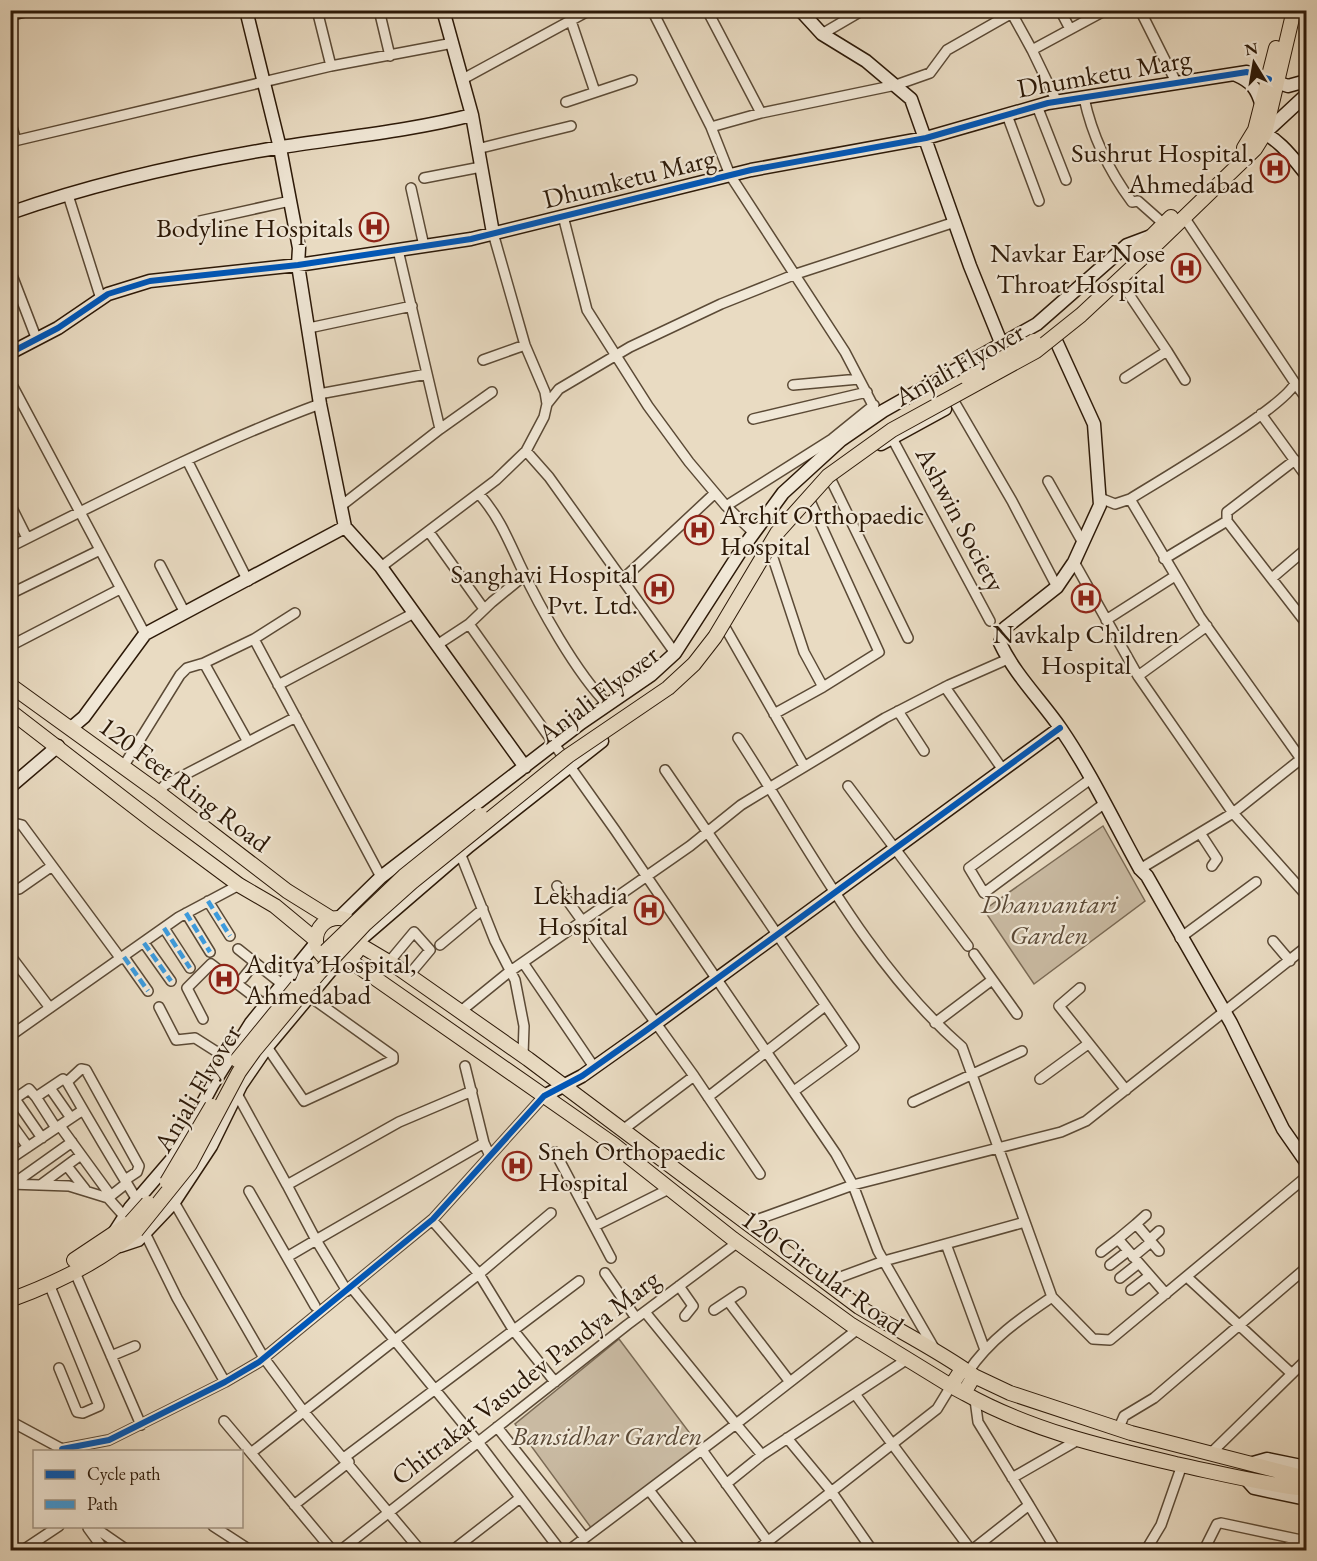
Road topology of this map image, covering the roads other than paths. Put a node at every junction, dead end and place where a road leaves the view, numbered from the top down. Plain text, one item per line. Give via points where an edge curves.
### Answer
1 (27, 10) edge
2 (246, 10) edge
3 (317, 10) edge
4 (379, 10) edge
5 (590, 10) edge
6 (652, 10) edge
7 (707, 10) edge
8 (800, 10) edge
9 (863, 10) edge
10 (1060, 10) edge
11 (1106, 10) edge
12 (1140, 10) edge
13 (1285, 10) edge
14 (1294, 10) edge
15 (444, 11) edge
16 (1011, 12) edge
17 (10, 14) edge
18 (571, 21) junction
19 (1071, 29) junction
20 (822, 34) junction
21 (453, 43) junction
22 (1032, 50) junction
23 (390, 56) junction
24 (331, 66) junction
25 (1234, 75) junction
26 (464, 79) junction
27 (632, 80) dead end
28 (1306, 81) edge
29 (1273, 82) junction
30 (264, 83) junction
31 (1177, 84) junction
32 (896, 85) junction
33 (595, 92) junction
34 (1306, 95) edge
35 (1083, 98) junction
36 (566, 102) dead end
37 (1057, 102) junction
38 (1037, 106) junction
39 (1262, 106) junction
40 (761, 113) junction
41 (472, 115) junction
42 (1008, 115) junction
43 (10, 120) edge
44 (571, 126) dead end
45 (711, 127) junction
46 (1260, 131) junction
47 (926, 138) junction
48 (13, 142) edge
49 (280, 148) junction
50 (477, 149) junction
51 (481, 167) junction
52 (1306, 174) edge
53 (729, 175) junction
54 (424, 178) dead end
55 (1066, 180) dead end
56 (411, 188) dead end
57 (68, 195) junction
58 (290, 201) junction
59 (1039, 201) dead end
60 (10, 213) edge
61 (563, 216) junction
62 (1184, 218) junction
63 (200, 221) dead end
64 (955, 222) junction
65 (1164, 224) junction
66 (493, 233) junction
67 (1151, 236) junction
68 (424, 246) junction
69 (398, 250) junction
70 (1141, 256) junction
71 (298, 265) junction
72 (10, 270) edge
73 (796, 274) junction
74 (1122, 284) junction
75 (101, 299) junction
76 (411, 306) junction
77 (309, 328) junction
78 (37, 340) junction
79 (1057, 343) junction
80 (525, 345) junction
81 (1002, 345) junction
82 (1167, 351) junction
83 (10, 353) edge
84 (614, 356) junction
85 (483, 360) dead end
86 (428, 374) junction
87 (1125, 378) dead end
88 (859, 380) junction
89 (1185, 380) dead end
90 (10, 381) edge
91 (1295, 383) junction
92 (793, 385) dead end
93 (492, 392) dead end
94 (867, 392) junction
95 (1306, 398) edge
96 (320, 399) junction
97 (955, 403) junction
98 (547, 404) junction
99 (876, 410) junction
100 (1260, 414) junction
101 (753, 419) dead end
102 (440, 429) junction
103 (892, 438) junction
104 (526, 451) junction
105 (1295, 460) junction
106 (188, 462) junction
107 (1306, 476) edge
108 (1048, 480) dead end
109 (832, 482) junction
110 (715, 493) junction
111 (479, 494) junction
112 (1100, 498) junction
113 (1130, 499) junction
114 (811, 503) junction
115 (10, 504) edge
116 (340, 506) junction
117 (726, 506) junction
118 (80, 512) junction
119 (1227, 520) junction
120 (345, 527) junction
121 (429, 532) junction
122 (754, 533) junction
123 (27, 538) junction
124 (1083, 543) junction
125 (10, 547) edge
126 (1306, 549) edge
127 (100, 550) junction
128 (771, 552) junction
129 (1164, 559) junction
130 (1074, 562) junction
131 (160, 565) dead end
132 (381, 567) junction
133 (525, 575) junction
134 (1175, 576) junction
135 (1272, 578) junction
136 (623, 579) junction
137 (248, 581) junction
138 (1057, 587) junction
139 (120, 590) junction
140 (10, 594) edge
141 (484, 609) junction
142 (185, 613) junction
143 (414, 613) junction
144 (295, 614) dead end
145 (1106, 620) junction
146 (990, 621) dead end
147 (469, 624) junction
148 (1306, 624) edge
149 (1207, 626) junction
150 (726, 629) junction
151 (145, 634) junction
152 (908, 638) dead end
153 (254, 639) junction
154 (437, 645) junction
155 (10, 646) edge
156 (675, 653) junction
157 (1008, 659) junction
158 (204, 663) junction
159 (1138, 676) junction
160 (10, 685) edge
161 (278, 685) junction
162 (823, 687) junction
163 (945, 687) junction
164 (608, 705) junction
165 (10, 711) edge
166 (898, 711) junction
167 (774, 714) junction
168 (296, 717) junction
169 (71, 728) junction
170 (1060, 728) junction
171 (738, 738) dead end
172 (248, 742) junction
173 (554, 744) junction
174 (58, 746) junction
175 (924, 750) dead end
176 (1304, 757) edge
177 (569, 765) junction
178 (123, 766) junction
179 (804, 766) junction
180 (525, 767) junction
181 (665, 770) dead end
182 (1003, 770) junction
183 (1092, 778) junction
184 (848, 786) dead end
185 (10, 787) edge
186 (770, 787) junction
187 (158, 792) junction
188 (1105, 803) junction
189 (1233, 813) junction
190 (10, 822) edge
191 (706, 833) junction
192 (1200, 833) junction
193 (897, 849) junction
194 (460, 854) junction
195 (52, 866) junction
196 (1212, 866) dead end
197 (1140, 869) junction
198 (381, 877) junction
199 (645, 877) junction
200 (1256, 882) dead end
201 (239, 885) junction
202 (556, 886) dead end
203 (19, 889) dead end
204 (836, 892) junction
205 (1306, 895) edge
206 (208, 901) junction
207 (483, 909) junction
208 (186, 913) junction
209 (335, 918) junction
210 (582, 921) junction
211 (164, 928) junction
212 (776, 935) junction
213 (230, 936) dead end
214 (1180, 938) junction
215 (1273, 941) dead end
216 (316, 942) junction
217 (361, 942) junction
218 (144, 943) junction
219 (440, 945) dead end
220 (1306, 947) edge
221 (238, 950) dead end
222 (210, 952) dead end
223 (10, 956) edge
224 (122, 958) junction
225 (1290, 961) junction
226 (343, 962) junction
227 (389, 962) junction
228 (255, 963) junction
229 (524, 964) junction
230 (190, 968) dead end
231 (509, 972) junction
232 (409, 975) junction
233 (243, 978) dead end
234 (716, 979) junction
235 (992, 980) junction
236 (171, 981) dead end
237 (282, 984) junction
238 (1080, 988) dead end
239 (148, 991) dead end
240 (309, 996) junction
241 (265, 1005) junction
242 (825, 1006) junction
243 (159, 1007) dead end
244 (50, 1008) junction
245 (460, 1011) junction
246 (1224, 1011) junction
247 (1017, 1014) dead end
248 (202, 1019) dead end
249 (935, 1023) junction
250 (655, 1024) junction
251 (10, 1036) edge
252 (1088, 1044) junction
253 (267, 1047) junction
254 (766, 1050) junction
255 (1022, 1051) dead end
256 (523, 1055) junction
257 (228, 1059) junction
258 (465, 1066) dead end
259 (594, 1067) junction
260 (972, 1075) junction
261 (694, 1076) junction
262 (1040, 1079) dead end
263 (67, 1082) junction
264 (563, 1084) junction
265 (50, 1088) junction
266 (1126, 1090) junction
267 (472, 1091) junction
268 (794, 1091) junction
269 (237, 1094) junction
270 (544, 1096) junction
271 (36, 1097) junction
272 (708, 1097) junction
273 (13, 1100) edge
274 (913, 1102) dead end
275 (83, 1110) junction
276 (71, 1118) junction
277 (10, 1122) edge
278 (58, 1127) junction
279 (624, 1129) junction
280 (42, 1138) junction
281 (72, 1142) junction
282 (484, 1143) junction
283 (28, 1147) junction
284 (999, 1148) junction
285 (555, 1152) dead end
286 (81, 1155) junction
287 (11, 1156) edge
288 (489, 1156) junction
289 (1306, 1162) edge
290 (67, 1166) junction
291 (760, 1174) dead end
292 (1306, 1177) edge
293 (126, 1181) junction
294 (43, 1183) junction
295 (12, 1184) edge
296 (286, 1185) junction
297 (853, 1185) junction
298 (671, 1188) junction
299 (85, 1190) junction
300 (249, 1191) dead end
301 (110, 1197) junction
302 (137, 1200) junction
303 (174, 1202) junction
304 (551, 1212) dead end
305 (1146, 1215) dead end
306 (432, 1220) junction
307 (1025, 1222) junction
308 (748, 1223) junction
309 (1136, 1224) junction
310 (134, 1225) junction
311 (595, 1226) junction
312 (1159, 1231) dead end
313 (1118, 1239) junction
314 (316, 1240) junction
315 (1150, 1241) junction
316 (115, 1242) junction
317 (738, 1242) junction
318 (945, 1244) junction
319 (1159, 1251) dead end
320 (1101, 1252) dead end
321 (287, 1257) junction
322 (1134, 1257) junction
323 (610, 1258) dead end
324 (884, 1262) junction
325 (1110, 1265) dead end
326 (1306, 1268) edge
327 (74, 1270) junction
328 (605, 1273) dead end
329 (479, 1274) junction
330 (1149, 1276) junction
331 (1187, 1277) junction
332 (1120, 1278) dead end
333 (579, 1281) dead end
334 (827, 1282) junction
335 (49, 1284) junction
336 (679, 1286) junction
337 (349, 1289) junction
338 (1131, 1290) dead end
339 (10, 1291) edge
340 (741, 1292) dead end
341 (1166, 1294) junction
342 (1052, 1297) junction
343 (10, 1300) edge
344 (728, 1300) junction
345 (315, 1306) dead end
346 (714, 1310) dead end
347 (641, 1315) junction
348 (685, 1316) dead end
349 (1239, 1325) junction
350 (858, 1329) junction
351 (514, 1330) junction
352 (394, 1341) junction
353 (135, 1346) dead end
354 (985, 1350) junction
355 (939, 1355) junction
356 (111, 1356) junction
357 (264, 1358) junction
358 (906, 1360) junction
359 (1306, 1360) edge
360 (58, 1368) dead end
361 (968, 1372) junction
362 (1292, 1374) junction
363 (225, 1382) junction
364 (555, 1382) junction
365 (790, 1382) junction
366 (951, 1386) junction
367 (434, 1391) junction
368 (855, 1394) junction
369 (969, 1396) junction
370 (304, 1412) junction
371 (10, 1421) edge
372 (224, 1421) dead end
373 (736, 1424) junction
374 (141, 1425) junction
375 (497, 1427) junction
376 (1118, 1430) junction
377 (788, 1438) junction
378 (109, 1440) junction
379 (1078, 1440) junction
380 (478, 1442) junction
381 (891, 1444) junction
382 (62, 1450) edge
383 (106, 1450) edge
384 (702, 1450) junction
385 (251, 1453) junction
386 (1211, 1453) junction
387 (762, 1455) junction
388 (347, 1460) junction
389 (1253, 1463) junction
390 (1182, 1465) junction
391 (1306, 1467) edge
392 (1012, 1478) junction
393 (1306, 1478) edge
394 (1246, 1479) junction
395 (726, 1484) junction
396 (1306, 1489) edge
397 (649, 1490) junction
398 (831, 1491) junction
399 (520, 1498) junction
400 (1306, 1499) edge
401 (294, 1505) junction
402 (1029, 1505) junction
403 (390, 1511) junction
404 (58, 1528) edge
405 (88, 1528) edge
406 (215, 1528) edge
407 (585, 1538) junction
408 (1295, 1539) junction
409 (1306, 1541) edge
410 (768, 1542) junction
411 (34, 1548) edge
412 (1147, 1550) edge
413 (22, 1551) edge
414 (104, 1551) edge
415 (127, 1551) edge
416 (250, 1551) edge
417 (332, 1551) edge
418 (341, 1551) edge
419 (420, 1551) edge
420 (453, 1551) edge
421 (560, 1551) edge
422 (569, 1551) edge
423 (695, 1551) edge
424 (757, 1551) edge
425 (774, 1551) edge
426 (872, 1551) edge
427 (971, 1551) edge
428 (1056, 1551) edge
429 (1203, 1551) edge
430 (1285, 1551) edge

1 - 17 street
2 - 30 street
3 - 24 street
4 - 23 street
5 - 18 street
6 - 45 street
7 - 40 street
8 - 20 street
9 - 20 street
10 - 19 street
11 - 19 street
12 - 31 street
13 - 29 main road
14 - 29 main road
15 - 21 street
16 - 22 street
16 - 32 street via 947,50 930,73
18 - 26 street
18 - 33 street
19 - 22 street
20 - 32 street
21 - 23 street
21 - 26 street
22 - 37 street
23 - 24 street
24 - 30 street
25 - 29 street, Dhumketu Marg via 1247,72
25 - 31 street, Dhumketu Marg
25 - 39 street via 1248,80 1257,89
26 - 41 street
27 - 33 street
28 - 29 street, Dhumketu Marg via 1288,86
29 - 39 main road
29 - 46 main road
30 - 48 street
30 - 49 street
31 - 35 street, Dhumketu Marg
32 - 40 street
32 - 47 street via 911,99
33 - 36 street
34 - 46 street
35 - 37 street, Dhumketu Marg
35 - 65 street via 1093,134 1124,190 1132,202 1138,201
37 - 38 street, Dhumketu Marg
38 - 42 street, Dhumketu Marg
38 - 55 street
39 - 46 main road
40 - 45 street
41 - 49 street
41 - 50 street
42 - 47 street, Dhumketu Marg
42 - 59 street
43 - 48 street
44 - 50 street
45 - 53 street
46 - 52 street via 1288,152
46 - 62 main road via 1243,163
46 - 65 main road, Anjali Flyover
47 - 53 street, Dhumketu Marg
47 - 64 street
49 - 57 street via 142,175
49 - 58 street
50 - 51 street
51 - 54 street
51 - 66 street
53 - 61 street, Dhumketu Marg
53 - 73 street
56 - 68 street
57 - 60 street
57 - 75 street
58 - 63 street
58 - 71 street via 299,248
61 - 66 street, Dhumketu Marg
61 - 84 street via 587,310
62 - 70 main road
62 - 91 street
64 - 73 street
64 - 81 street
65 - 67 main road, Anjali Flyover
66 - 68 street, Dhumketu Marg
66 - 80 street
67 - 70 main road, Anjali Flyover
67 - 81 street via 1127,245 1037,324
68 - 69 street, Dhumketu Marg
69 - 71 street, Dhumketu Marg
69 - 76 street
70 - 74 street via 1139,269
70 - 310 main road, Anjali Flyover, bridge via 1081,315 1036,351 892,430 828,476 777,533 715,637 693,664 668,688 568,756 412,882 319,973 239,1072 190,1164
71 - 75 street, Dhumketu Marg via 150,281
71 - 77 street
72 - 78 street
73 - 84 street via 722,304
73 - 88 street
74 - 79 street
74 - 82 street
75 - 78 street, Dhumketu Marg
76 - 77 street
76 - 86 street
77 - 96 street
78 - 83 street, Dhumketu Marg
79 - 97 street
79 - 112 street via 1094,424
80 - 85 street
80 - 98 street
81 - 99 street
82 - 87 street
82 - 89 street
84 - 98 street via 559,389
84 - 110 street
86 - 96 street
86 - 102 street
88 - 92 street
88 - 94 street
90 - 118 street
91 - 95 street
91 - 100 street
93 - 102 street
94 - 99 street
94 - 101 street
96 - 106 street
96 - 116 street
97 - 103 street
97 - 138 street
98 - 104 street
99 - 103 street
99 - 117 street
99 - 122 street via 783,493
100 - 105 street
100 - 113 street
102 - 116 street
103 - 109 street
103 - 146 street, Ashwin Society
104 - 111 street
104 - 136 street
105 - 107 street
105 - 119 street via 1227,512
106 - 118 street
106 - 137 street
108 - 124 street
109 - 114 street
109 - 152 street
110 - 117 street
110 - 136 street
111 - 121 street
111 - 133 street via 492,507
112 - 113 street via 1115,504
112 - 124 street
113 - 129 street
114 - 128 street
114 - 162 street via 879,652
115 - 123 street
116 - 120 street
117 - 122 street
118 - 123 street
118 - 127 street
119 - 129 street
119 - 135 street
120 - 132 street
120 - 137 street
121 - 132 street
121 - 141 street
122 - 128 street
122 - 156 street
123 - 125 street
124 - 130 street
126 - 135 street
127 - 139 street
127 - 140 street
128 - 150 street
128 - 162 street via 804,652
129 - 134 street
130 - 138 street
130 - 145 street
131 - 142 street
132 - 143 street
133 - 141 street
133 - 164 street via 555,631
134 - 145 street
134 - 149 street
135 - 148 street
136 - 156 street
137 - 142 street
138 - 157 street via 1005,628 999,643
139 - 151 street
139 - 155 street
141 - 147 street
142 - 151 street
143 - 154 street
143 - 161 street
144 - 153 street
145 - 159 street
147 - 154 street
147 - 173 street
149 - 159 street
149 - 176 street
150 - 167 street
150 - 177 street via 679,687
151 - 169 street via 84,717
153 - 158 street
153 - 161 street
154 - 180 street
156 - 164 street
157 - 163 street
157 - 170 street
158 - 172 street
158 - 178 street via 187,668 180,675
159 - 189 street
160 - 169 main road, 120 Feet Ring Road
161 - 168 street
162 - 167 street
163 - 166 street
163 - 182 street
164 - 173 street
165 - 174 main road, 120 Feet Ring Road
166 - 175 street
166 - 179 street
167 - 179 street
168 - 172 street
168 - 198 street
169 - 178 main road, 120 Feet Ring Road
170 - 182 street
170 - 183 street
171 - 186 street
172 - 187 street
173 - 177 street
173 - 180 street
174 - 185 street
174 - 201 main road, 120 Feet Ring Road
176 - 189 street
177 - 194 street
177 - 199 street
178 - 187 main road, 120 Feet Ring Road
179 - 186 street
180 - 198 street
181 - 191 street
182 - 193 street
183 - 188 street
183 - 188 street via 969,868 984,893
184 - 193 street
186 - 191 street
186 - 204 street
187 - 209 main road, 120 Feet Ring Road via 287,891
188 - 197 street
189 - 192 street
189 - 205 street
190 - 195 street via 22,825
191 - 199 street
191 - 212 street
192 - 196 street via 1217,859
192 - 197 street
193 - 204 street
193 - 235 street
194 - 207 street
194 - 217 street
195 - 203 street
195 - 224 street
197 - 214 street
198 - 209 street
199 - 210 street
199 - 234 street
200 - 214 street
201 - 206 street
201 - 216 main road, 120 Feet Ring Road via 275,906
202 - 210 street
204 - 212 street
204 - 249 street via 901,985
206 - 208 street
206 - 213 street
207 - 219 street
207 - 231 street
208 - 211 street
208 - 222 street
209 - 216 main road via 320,927
209 - 217 main road via 351,922
210 - 229 street
210 - 250 street
211 - 218 street
211 - 230 street
212 - 234 street
212 - 242 street
214 - 246 street
215 - 225 street
216 - 226 main road via 325,959
216 - 237 street
217 - 226 main road
217 - 227 main road, 120 Circular Road
218 - 224 street
218 - 236 street
220 - 225 street
221 - 228 street
223 - 244 street
224 - 239 street
224 - 244 street
225 - 246 street
226 - 240 street
226 - 270 main road, 120 Circular Road
227 - 232 main road, 120 Circular Road
227 - 232 street via 414,932 430,950
228 - 233 street
228 - 237 street
229 - 231 street
229 - 259 street
231 - 245 street
231 - 256 street via 519,996
232 - 245 main road, 120 Circular Road
234 - 250 street
234 - 254 street
235 - 247 street
235 - 249 street
237 - 241 street
238 - 252 street via 1059,1006
240 - 253 street
240 - 253 street via 393,1056 393,1060 304,1101
241 - 248 street via 211,964 187,988
241 - 257 street
242 - 254 street
242 - 268 street via 854,1047
243 - 257 street via 176,1040 195,1038
244 - 251 street
245 - 256 main road, 120 Circular Road
246 - 266 street
246 - 289 street via 1283,1129
249 - 260 street via 962,1047
250 - 259 street
250 - 261 street
252 - 262 street
252 - 266 street
253 - 269 street
254 - 268 street
254 - 272 street
255 - 260 street
256 - 264 main road, 120 Circular Road
257 - 302 street via 173,1158
258 - 267 street
259 - 264 street
260 - 274 street
260 - 284 street
261 - 272 street
261 - 279 street
263 - 265 street via 63,1079
263 - 275 street
263 - 293 street via 86,1070 139,1166
264 - 270 street
264 - 279 main road, 120 Circular Road
265 - 271 street
265 - 276 street
266 - 284 street via 1086,1121 1061,1132
267 - 282 street
267 - 296 street via 399,1122
268 - 297 street
269 - 296 street
269 - 303 street via 211,1146
270 - 288 street
270 - 298 main road, 120 Circular Road
271 - 273 street via 29,1089
271 - 278 street
272 - 291 street
273 - 280 street
275 - 276 street
275 - 293 street
276 - 278 street
277 - 283 street
278 - 280 street
278 - 281 street
279 - 308 main road, 120 Circular Road
280 - 283 street
281 - 286 street
281 - 295 street
282 - 288 street
282 - 314 street
283 - 287 street
284 - 297 street
284 - 307 street
285 - 311 street
286 - 290 street
286 - 301 street
288 - 306 street
290 - 294 street
290 - 299 street
292 - 331 street
293 - 301 street
293 - 302 street
294 - 295 street
294 - 299 street
296 - 314 street
297 - 308 street
297 - 324 street
298 - 311 street
298 - 317 main road, 120 Circular Road
299 - 301 street
300 - 321 street
301 - 310 street
302 - 310 street
303 - 310 street
303 - 357 street
304 - 329 street
305 - 309 street
306 - 329 street
306 - 337 street
307 - 318 street
307 - 342 street
308 - 334 main road, 120 Circular Road
309 - 313 street
309 - 315 street
310 - 316 main road, Anjali Flyover
310 - 363 street
311 - 323 street
312 - 315 street
313 - 320 street
313 - 322 street
314 - 321 street
314 - 337 street
315 - 319 street
315 - 322 street
316 - 327 main road
316 - 339 main road
317 - 336 street, Chitrakar Vasudev Pandya Marg
317 - 350 main road, 120 Circular Road
318 - 324 street
318 - 354 street
321 - 345 street
322 - 325 street
322 - 330 street
322 - 332 street
324 - 334 street
324 - 355 street
326 - 349 street
327 - 335 main road
327 - 356 street
328 - 347 street
329 - 351 street
329 - 352 street
330 - 338 street
330 - 341 street
331 - 341 street
331 - 349 street
333 - 351 street
334 - 355 main road, 120 Circular Road
335 - 343 main road
335 - 360 street via 99,1406 77,1412
336 - 347 street, Chitrakar Vasudev Pandya Marg
336 - 348 street via 693,1306
337 - 352 street
337 - 357 street
340 - 344 street
341 - 342 street via 1110,1340 1093,1339
342 - 354 street via 1014,1323
344 - 346 street
344 - 365 street
347 - 364 street, Chitrakar Vasudev Pandya Marg
347 - 373 street
349 - 362 street
349 - 376 street via 1155,1398 1124,1416
350 - 358 main road, 120 Circular Road
350 - 365 street
351 - 364 street
351 - 367 street
352 - 367 street
352 - 370 street
353 - 356 street
354 - 361 street
355 - 361 main road, 120 Circular Road
356 - 374 street
357 - 363 street
357 - 370 street
358 - 366 main road, 120 Circular Road
358 - 368 street
359 - 362 street
361 - 366 main road
361 - 369 main road
361 - 376 main road, 120 Circular Road via 1010,1393
362 - 386 street
363 - 374 street
364 - 375 street, Chitrakar Vasudev Pandya Marg
365 - 373 street
366 - 369 main road, 120 Circular Road
366 - 381 street via 937,1409
367 - 380 street
367 - 388 street
368 - 377 street
368 - 381 street
369 - 379 main road
369 - 392 street via 978,1422
370 - 385 street
370 - 388 street
371 - 382 street
372 - 385 street
373 - 384 street
373 - 387 street
374 - 378 street
375 - 380 street, Chitrakar Vasudev Pandya Marg
375 - 407 street
376 - 386 main road, 120 Circular Road
377 - 387 street
377 - 398 street
378 - 382 street
378 - 383 street
379 - 390 main road
379 - 392 street
380 - 399 street
380 - 403 street, Chitrakar Vasudev Pandya Marg
381 - 398 street
381 - 427 street
384 - 395 street
384 - 397 street
385 - 401 street
386 - 389 main road, 120 Circular Road
387 - 395 street
388 - 401 street
388 - 403 street
389 - 391 street via 1267,1460
389 - 393 main road, 120 Circular Road
390 - 394 main road
390 - 412 street via 1161,1525
392 - 402 street
394 - 396 main road
394 - 400 street via 1254,1488
395 - 410 street
397 - 407 street
397 - 423 street
398 - 410 street
398 - 426 street
399 - 420 street
399 - 421 street
401 - 417 street
402 - 427 street
402 - 428 street
403 - 418 street, Chitrakar Vasudev Pandya Marg
403 - 419 street
404 - 411 street
405 - 414 street
405 - 415 street
406 - 416 street
407 - 422 street
408 - 409 street
408 - 429 street via 1221,1523 1216,1524
408 - 430 street
410 - 424 street
410 - 425 street
411 - 413 street

